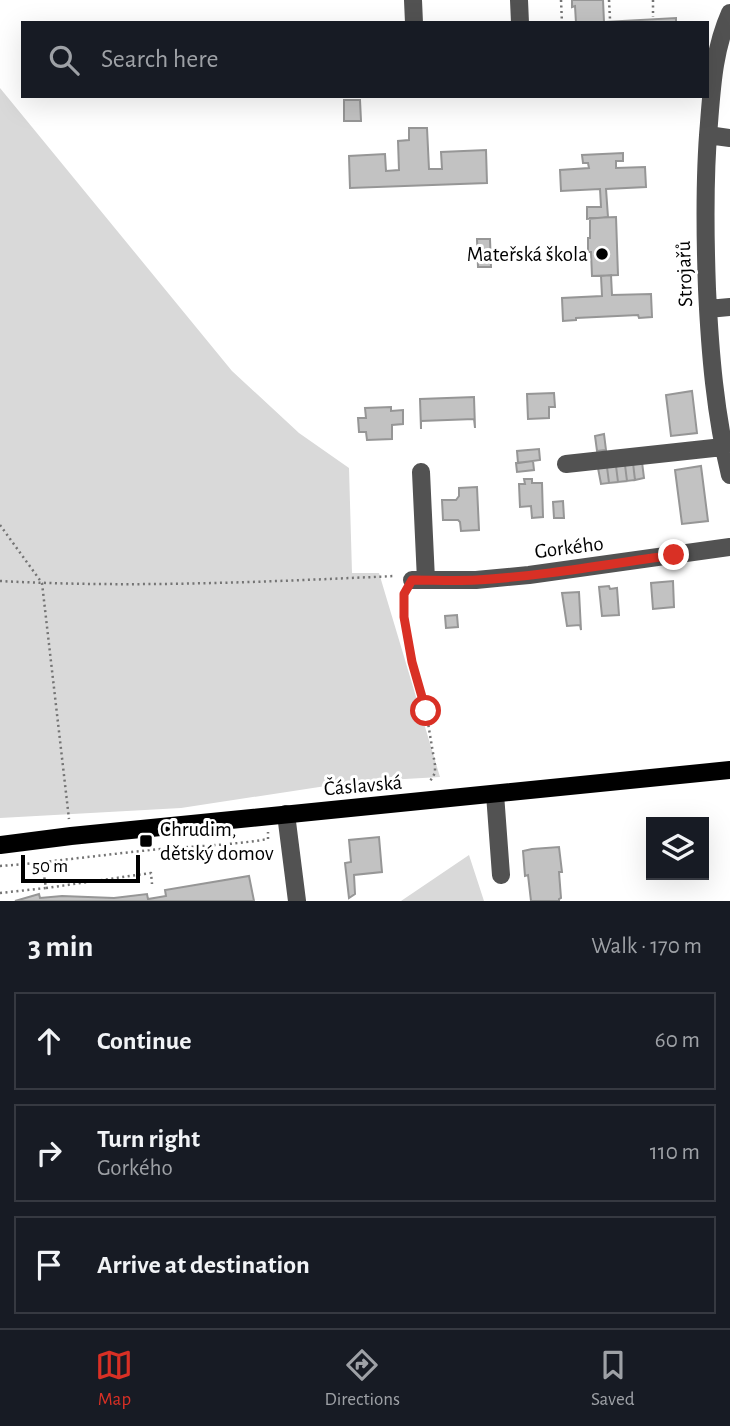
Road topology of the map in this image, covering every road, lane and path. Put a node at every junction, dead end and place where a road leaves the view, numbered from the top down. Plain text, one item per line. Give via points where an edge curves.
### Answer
1 (413, 0) edge
2 (519, 0) edge
3 (561, 0) edge
4 (609, 0) edge
5 (653, 0) edge
6 (730, 13) edge
7 (653, 17) dead end
8 (610, 19) dead end
9 (414, 21) edge
10 (520, 21) edge
11 (562, 21) edge
12 (710, 69) edge
13 (708, 135) junction
14 (730, 138) edge
15 (730, 307) edge
16 (708, 309) junction
17 (723, 447) junction
18 (566, 464) dead end
19 (421, 472) dead end
20 (730, 475) edge
21 (0, 525) edge
22 (730, 547) edge
23 (0, 580) edge
24 (419, 580) junction
25 (42, 583) junction
26 (730, 770) edge
27 (495, 794) junction
28 (424, 802) junction
29 (286, 814) junction
30 (267, 817) junction
31 (71, 836) junction
32 (0, 845) edge
33 (42, 863) junction
34 (0, 866) edge
35 (502, 875) dead end
36 (152, 884) dead end
37 (46, 888) junction
38 (0, 894) edge
39 (298, 901) edge

1 - 9 street
2 - 10 street
3 - 11 path
4 - 8 path
5 - 7 path
6 - 12 street, Strojařů
12 - 13 street, Strojařů
13 - 14 street
13 - 16 street, Strojařů via 704,186
15 - 16 street
16 - 17 street, Strojařů
17 - 18 street
17 - 20 street, Strojařů
19 - 24 street
21 - 25 path
22 - 24 street, Gorkého via 529,575
23 - 25 path
24 - 25 path via 398,575 241,583
24 - 28 path via 404,594 404,617 435,773
25 - 31 path
26 - 27 main road, Čáslavská
27 - 28 main road, Čáslavská
27 - 35 street
28 - 29 main road, Čáslavská
29 - 30 main road, Čáslavská
29 - 39 street
30 - 31 main road, Čáslavská
30 - 33 path via 268,839
31 - 32 main road, Čáslavská
33 - 34 path
33 - 37 path
36 - 37 path via 151,873
37 - 38 path

